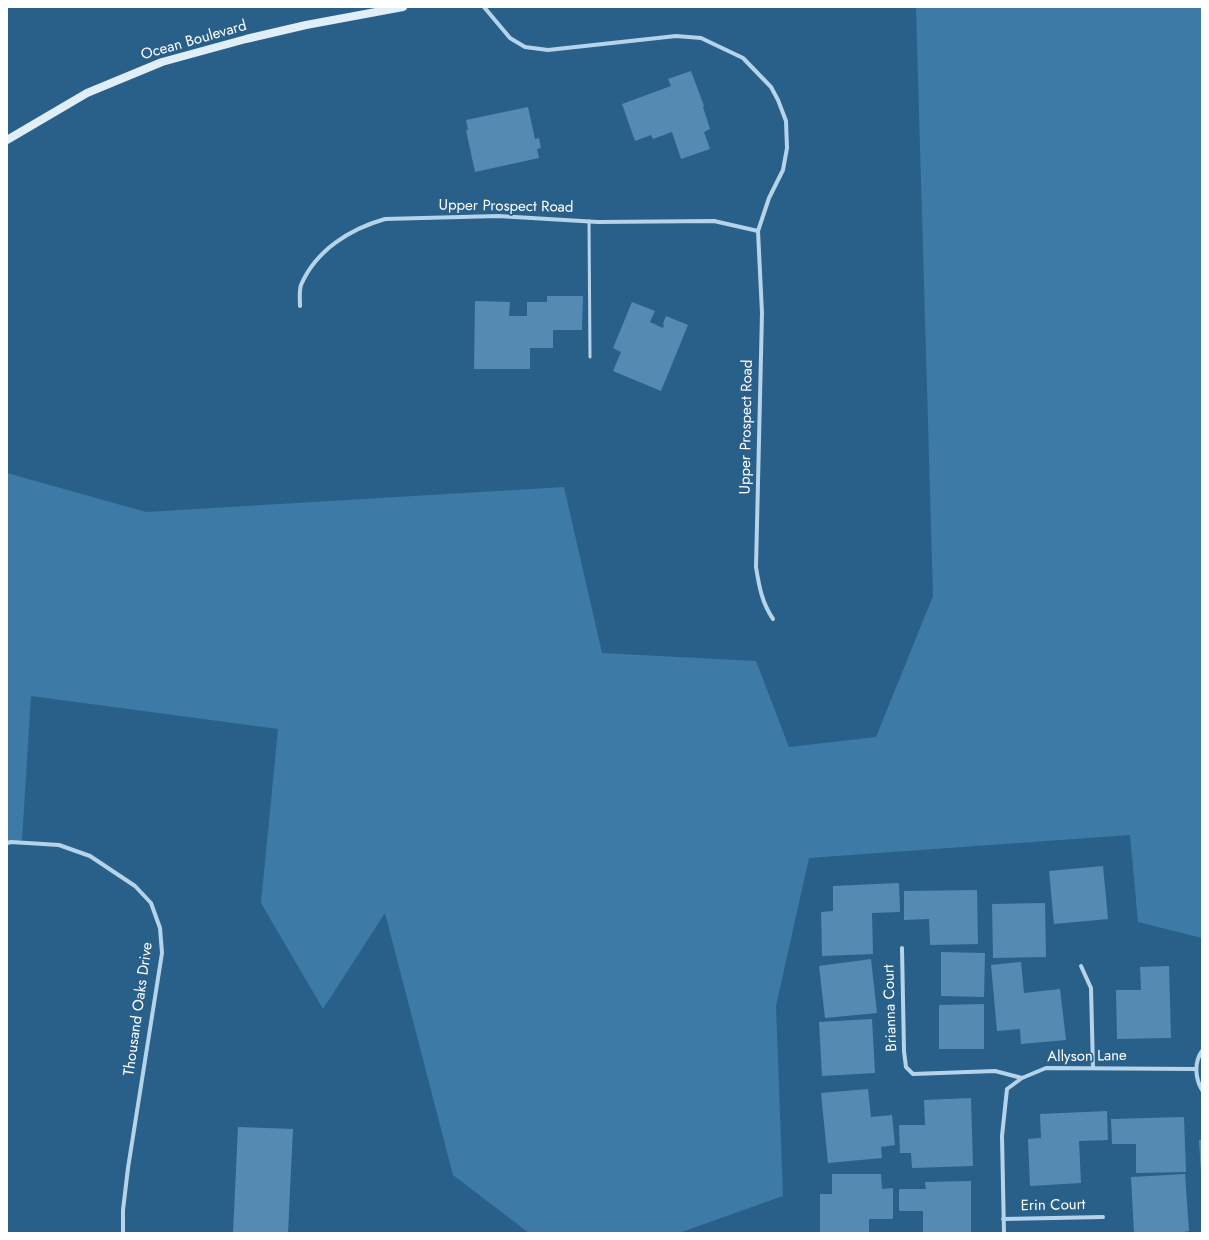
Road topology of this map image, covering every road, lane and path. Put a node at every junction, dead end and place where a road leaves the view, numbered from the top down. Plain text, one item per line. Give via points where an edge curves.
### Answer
1 (403, 7) edge
2 (484, 7) edge
3 (7, 140) edge
4 (588, 221) junction
5 (758, 231) junction
6 (300, 306) dead end
7 (590, 357) dead end
8 (773, 619) dead end
9 (7, 843) edge
10 (902, 948) dead end
11 (1081, 966) dead end
12 (1202, 1051) edge
13 (1093, 1068) junction
14 (1196, 1069) junction
15 (1022, 1078) junction
16 (1202, 1090) edge
17 (1103, 1217) dead end
18 (1003, 1219) junction
19 (123, 1233) edge
20 (1004, 1233) edge

1 - 3 street, Ocean Boulevard via 246,39 162,62 87,93
2 - 5 street, Upper Prospect Road via 510,38 525,47 548,50 676,36 701,38 743,58 771,87 786,121 787,148 783,170 769,198
4 - 5 street, Upper Prospect Road via 714,221
4 - 6 street, Upper Prospect Road via 498,216 385,219 370,223 343,237 323,252 301,286
4 - 7 lane
5 - 8 street, Upper Prospect Road via 762,313 756,567 759,589
9 - 19 street, Thousand Oaks Drive via 59,845 90,856 135,886 151,903 160,928 162,953 128,1168
10 - 15 street, Brianna Court via 906,1067 913,1074 995,1071
11 - 13 street via 1092,988
12 - 14 street
13 - 14 street, Allyson Lane
13 - 15 street, Allyson Lane via 1046,1068
14 - 16 street via 1198,1084
15 - 18 street, Allyson Lane via 1007,1090 1002,1136
17 - 18 street, Erin Court
18 - 20 street, Allyson Lane

